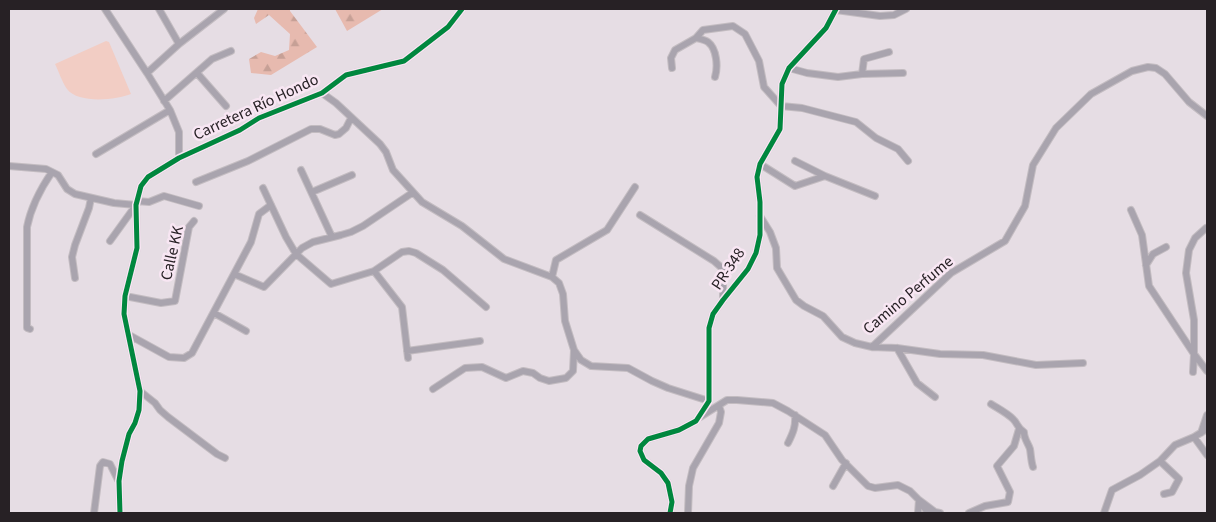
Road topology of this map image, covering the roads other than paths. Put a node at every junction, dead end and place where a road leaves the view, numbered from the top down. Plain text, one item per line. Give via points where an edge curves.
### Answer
1 (104, 9) edge
2 (159, 9) edge
3 (224, 9) edge
4 (462, 9) edge
5 (906, 9) edge
6 (836, 10) edge
7 (696, 38) junction
8 (179, 44) junction
9 (232, 51) dead end
10 (890, 52) dead end
11 (672, 68) dead end
12 (789, 68) junction
13 (147, 73) junction
14 (197, 73) junction
15 (904, 73) dead end
16 (862, 74) junction
17 (715, 77) dead end
18 (322, 92) junction
19 (164, 101) junction
20 (226, 106) dead end
21 (781, 106) junction
22 (170, 110) junction
23 (1207, 116) edge
24 (351, 118) junction
25 (96, 154) dead end
26 (179, 158) junction
27 (795, 160) dead end
28 (908, 161) dead end
29 (760, 164) junction
30 (9, 166) edge
31 (301, 170) dead end
32 (52, 172) junction
33 (352, 175) dead end
34 (825, 176) junction
35 (196, 182) dead end
36 (635, 187) dead end
37 (263, 188) dead end
38 (312, 192) junction
39 (412, 192) junction
40 (875, 196) dead end
41 (90, 198) junction
42 (136, 203) junction
43 (271, 205) junction
44 (199, 206) dead end
45 (1131, 210) dead end
46 (640, 215) dead end
47 (760, 215) junction
48 (194, 221) dead end
49 (1206, 228) edge
50 (332, 237) junction
51 (110, 241) dead end
52 (1166, 247) dead end
53 (296, 254) junction
54 (1146, 265) junction
55 (374, 271) junction
56 (234, 274) junction
57 (552, 277) junction
58 (75, 278) dead end
59 (125, 296) junction
60 (723, 300) junction
61 (486, 307) dead end
62 (214, 313) junction
63 (30, 329) dead end
64 (246, 331) dead end
65 (129, 338) junction
66 (480, 341) dead end
67 (872, 347) junction
68 (897, 348) junction
69 (574, 350) junction
70 (1194, 354) junction
71 (1083, 362) dead end
72 (1207, 371) edge
73 (1193, 372) dead end
74 (433, 389) dead end
75 (140, 391) junction
76 (933, 394) dead end
77 (709, 401) junction
78 (991, 404) dead end
79 (719, 406) junction
80 (795, 415) junction
81 (1207, 415) edge
82 (696, 420) junction
83 (1207, 429) edge
84 (1019, 430) junction
85 (1201, 433) junction
86 (1194, 437) junction
87 (788, 443) dead end
88 (1207, 455) edge
89 (225, 458) dead end
90 (1160, 461) junction
91 (846, 464) junction
92 (1033, 467) dead end
93 (119, 481) junction
94 (832, 486) dead end
95 (1164, 494) dead end
96 (919, 500) junction
97 (94, 513) edge
98 (120, 513) edge
99 (670, 513) edge
100 (688, 513) edge
101 (918, 513) edge
102 (928, 513) edge
103 (940, 513) edge
104 (969, 513) edge
105 (1104, 513) edge

1 - 13 street
2 - 8 street
3 - 8 street
4 - 18 street, Carretera Río Hondo via 448,27 404,61 346,75
5 - 6 street via 894,15 880,16
6 - 12 street, PR-348 / PR-348 via 826,28
7 - 11 street via 675,50 671,58
7 - 17 street via 707,41 714,49
7 - 21 street via 704,30 733,26 745,34 759,61 764,87
8 - 13 street
9 - 14 street via 212,59
10 - 16 street via 864,59
12 - 16 street via 838,77
12 - 21 street, PR-348 / PR-348 via 782,84
13 - 19 street
14 - 19 street
14 - 20 street
15 - 16 street
18 - 24 street
18 - 26 street, Carretera Río Hondo via 259,118
19 - 22 street
21 - 28 street via 856,122 876,138 898,149
21 - 29 street, PR-348 / PR-348 via 780,129
22 - 25 street
22 - 26 street via 179,132
23 - 67 street, Camino Perfume via 1156,68 1132,71 1091,94 1056,128 1033,165 1026,206 1005,241 951,274
24 - 35 street via 340,134 320,128 311,130
24 - 39 street via 380,144 392,170
26 - 42 street, Carretera Río Hondo via 148,177 141,186
27 - 34 street
29 - 34 street via 795,186
29 - 47 street, PR-348 / PR-348 via 757,177
30 - 32 street
31 - 38 street
32 - 41 street via 75,194
32 - 63 street via 27,226 27,328
33 - 38 street
34 - 40 street
36 - 57 street via 607,230 556,260
37 - 43 street
38 - 50 street
39 - 50 street via 363,226
39 - 57 street via 504,258
41 - 42 street
41 - 58 street via 72,257
42 - 44 street via 164,196
42 - 51 street
42 - 59 street, Carretera Río Hondo via 137,248
43 - 53 street
43 - 56 street via 259,214 251,242
45 - 54 street via 1142,235
46 - 60 street via 714,261 723,270
47 - 60 street, PR-348 / PR-348 via 756,253 748,269
47 - 67 street, Camino Perfume via 776,248 777,268 796,300 823,316 842,337
48 - 59 street, Calle KK via 189,227 175,301 161,303
49 - 70 street via 1195,238 1189,250 1186,273 1194,320
50 - 53 street via 313,242
52 - 54 street via 1153,254
53 - 55 street via 331,284
53 - 56 street via 264,287
54 - 70 street via 1149,286
55 - 61 street via 402,252 416,253 443,270
55 - 66 street via 402,307 407,355
56 - 62 street
57 - 69 street via 559,283 563,294 565,322
59 - 65 street, Carretera Río Hondo via 124,314
60 - 77 street, PR-348 / PR-348 via 713,314 709,328
62 - 64 street
62 - 65 street via 192,353 184,358 169,357
65 - 75 street, Carretera Río Hondo
67 - 68 street
68 - 71 street via 940,354 983,354 1036,365
68 - 76 street via 917,383
69 - 74 street via 573,371 566,378 549,380 523,370 506,378 482,367 465,368
69 - 77 street via 591,366 628,368 660,385
70 - 72 street
70 - 73 street
75 - 89 street via 168,417
75 - 93 street, Carretera Río Hondo via 139,410 124,448
77 - 82 street
78 - 84 street via 1012,417
79 - 80 street via 727,400 773,403
79 - 82 street
79 - 100 street via 719,423 692,468
80 - 87 street via 794,432
80 - 91 street via 825,435
81 - 85 street
82 - 99 street via 679,430 648,439 641,446 644,460 668,483 672,502
83 - 85 street
84 - 92 street via 1024,432
84 - 104 street via 1014,446 996,466 1010,492 1008,502
85 - 86 street
86 - 88 street
86 - 90 street via 1175,445
90 - 95 street via 1179,479 1172,492
90 - 105 street via 1112,490
91 - 94 street
91 - 96 street via 868,486 898,485
93 - 97 street via 110,464 103,462
93 - 98 street, Carretera Río Hondo
96 - 101 street
96 - 102 street
96 - 103 street

